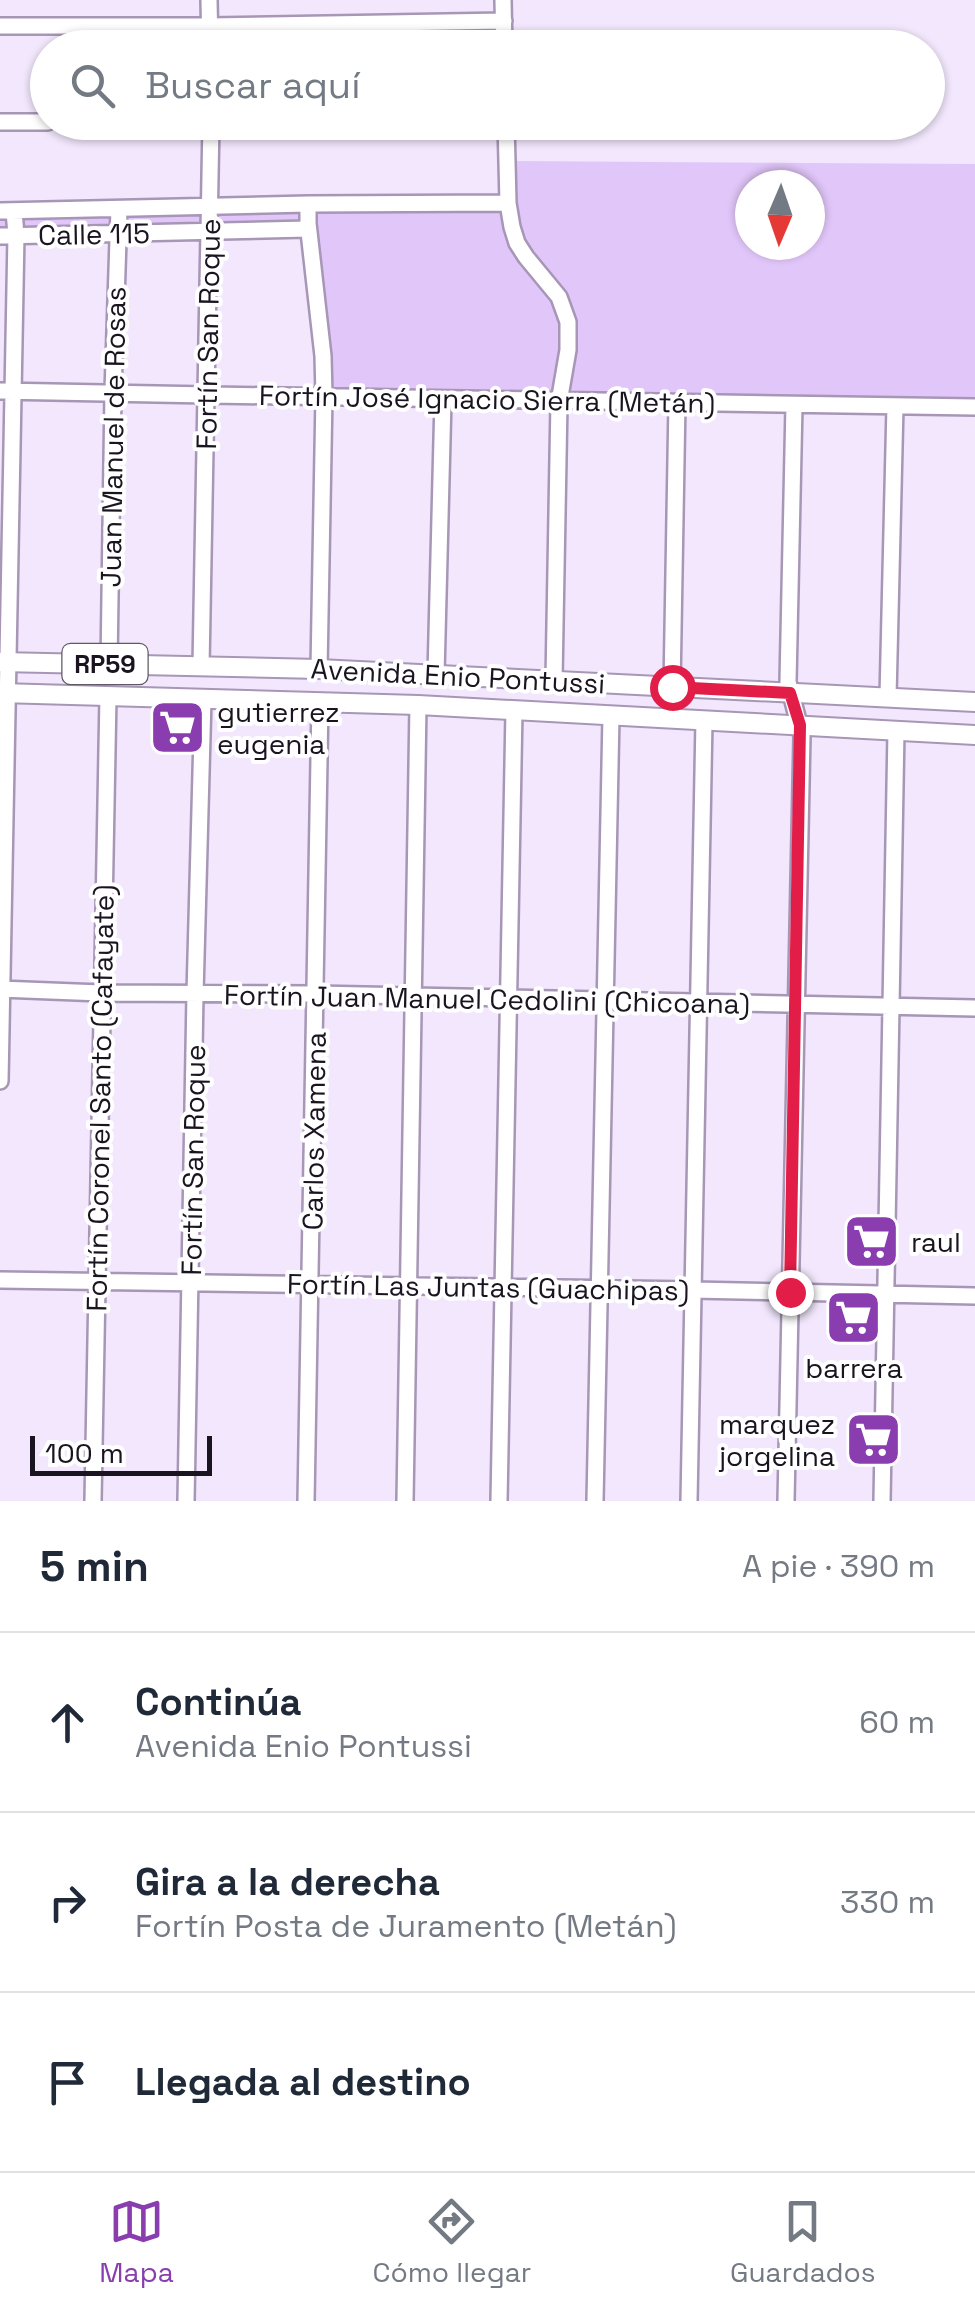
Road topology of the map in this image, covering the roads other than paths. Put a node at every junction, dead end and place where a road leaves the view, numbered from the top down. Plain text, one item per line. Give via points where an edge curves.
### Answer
1 (209, 0) edge
2 (504, 0) edge
3 (504, 21) junction
4 (0, 26) edge
5 (209, 26) junction
6 (209, 30) edge
7 (504, 30) edge
8 (0, 122) edge
9 (30, 122) edge
10 (211, 140) edge
11 (506, 140) edge
12 (508, 203) junction
13 (308, 204) junction
14 (211, 206) junction
15 (119, 209) junction
16 (7, 211) edge
17 (308, 229) junction
18 (210, 232) junction
19 (117, 234) junction
20 (8, 235) edge
21 (6, 391) edge
22 (113, 392) junction
23 (206, 394) junction
24 (324, 396) junction
25 (443, 400) junction
26 (559, 402) junction
27 (677, 402) junction
28 (794, 405) junction
29 (895, 406) junction
30 (975, 407) edge
31 (4, 662) edge
32 (109, 664) junction
33 (201, 666) junction
34 (318, 668) junction
35 (436, 674) junction
36 (554, 680) junction
37 (672, 687) junction
38 (4, 693) edge
39 (790, 693) junction
40 (108, 696) junction
41 (888, 697) junction
42 (203, 700) junction
43 (320, 702) junction
44 (975, 702) edge
45 (418, 705) junction
46 (514, 712) junction
47 (611, 716) junction
48 (704, 721) junction
49 (800, 725) junction
50 (896, 732) junction
51 (975, 736) edge
52 (1, 989) edge
53 (102, 992) junction
54 (195, 994) junction
55 (316, 994) junction
56 (414, 996) junction
57 (508, 998) junction
58 (605, 1000) junction
59 (700, 1003) junction
60 (797, 1004) junction
61 (890, 1007) junction
62 (975, 1008) edge
63 (0, 1081) edge
64 (0, 1280) edge
65 (98, 1282) junction
66 (192, 1282) junction
67 (311, 1285) junction
68 (408, 1286) junction
69 (503, 1287) junction
70 (598, 1289) junction
71 (693, 1290) junction
72 (790, 1292) junction
73 (885, 1294) junction
74 (975, 1296) edge
75 (93, 1501) edge
76 (186, 1501) edge
77 (306, 1501) edge
78 (405, 1501) edge
79 (500, 1501) edge
80 (595, 1501) edge
81 (689, 1501) edge
82 (786, 1501) edge
83 (882, 1501) edge

1 - 5 street
2 - 3 street
3 - 5 street
3 - 7 street
4 - 5 street
5 - 6 street
8 - 9 street
10 - 14 street, Fortín San Roque
11 - 12 street
12 - 13 street
12 - 26 street via 517,243 565,310 568,350
13 - 14 street
13 - 17 street
14 - 15 street
14 - 18 street, Fortín San Roque
15 - 16 street
15 - 19 street, Juan Manuel de Rosas
16 - 20 street
17 - 18 street, Calle 115
17 - 24 street
18 - 19 street, Calle 115
18 - 23 street, Fortín San Roque
19 - 20 street, Calle 115
19 - 22 street, Juan Manuel de Rosas
20 - 21 street
21 - 22 street, Fortín José Ignacio Sierra (Metán)
21 - 31 street
22 - 23 street, Fortín José Ignacio Sierra (Metán)
22 - 32 street, Juan Manuel de Rosas
23 - 24 street, Fortín José Ignacio Sierra (Metán)
23 - 33 street, Fortín San Roque
24 - 25 street, Fortín José Ignacio Sierra (Metán)
24 - 34 street
25 - 26 street, Fortín José Ignacio Sierra (Metán)
25 - 35 street
26 - 27 street, Fortín José Ignacio Sierra (Metán)
26 - 36 street
27 - 28 street, Fortín José Ignacio Sierra (Metán)
27 - 37 street
28 - 29 street, Fortín José Ignacio Sierra (Metán)
28 - 39 street
29 - 30 street, Fortín José Ignacio Sierra (Metán)
29 - 41 street
31 - 32 main road, Avenida Enio Pontussi / RP59
31 - 38 street
32 - 33 main road, Avenida Enio Pontussi / RP59
33 - 34 main road, Avenida Enio Pontussi / RP59
34 - 35 main road, Avenida Enio Pontussi / RP59
35 - 36 main road, Avenida Enio Pontussi / RP59
36 - 37 main road, Avenida Enio Pontussi / RP59
37 - 39 main road, Avenida Enio Pontussi / RP59
38 - 40 main road, Avenida Enio Pontussi / RP59
38 - 52 street
39 - 41 main road, Avenida Enio Pontussi / RP59
39 - 49 street
40 - 42 main road, Avenida Enio Pontussi / RP59
40 - 53 street, Fortín Coronel Santo (Cafayate)
41 - 44 main road, Avenida Enio Pontussi / RP59
42 - 43 main road, Avenida Enio Pontussi / RP59
42 - 54 street, Fortín San Roque
43 - 45 main road, Avenida Enio Pontussi / RP59
43 - 55 street, Carlos Xamena
45 - 46 main road, Avenida Enio Pontussi / RP59
45 - 56 street
46 - 47 main road, Avenida Enio Pontussi / RP59
46 - 57 street
47 - 48 main road, Avenida Enio Pontussi / RP59
47 - 58 street
48 - 49 main road, Avenida Enio Pontussi / RP59
48 - 59 street
49 - 50 main road, Avenida Enio Pontussi / RP59
49 - 60 street
50 - 51 main road, Avenida Enio Pontussi / RP59
50 - 61 street
52 - 53 street, Fortín Juan Manuel Cedolini (Chicoana)
52 - 63 street
53 - 54 street, Fortín Juan Manuel Cedolini (Chicoana)
53 - 65 street, Fortín Coronel Santo (Cafayate)
54 - 55 street, Fortín Juan Manuel Cedolini (Chicoana)
54 - 66 street, Fortín San Roque
55 - 56 street, Fortín Juan Manuel Cedolini (Chicoana)
55 - 67 street, Carlos Xamena
56 - 57 street, Fortín Juan Manuel Cedolini (Chicoana)
56 - 68 street
57 - 58 street, Fortín Juan Manuel Cedolini (Chicoana)
57 - 69 street
58 - 59 street, Fortín Juan Manuel Cedolini (Chicoana)
58 - 70 street
59 - 60 street, Fortín Juan Manuel Cedolini (Chicoana)
59 - 71 street
60 - 61 street, Fortín Juan Manuel Cedolini (Chicoana)
60 - 72 street
61 - 62 street, Fortín Juan Manuel Cedolini (Chicoana)
61 - 73 street
64 - 65 street, Fortín Las Juntas (Guachipas)
65 - 66 street, Fortín Las Juntas (Guachipas)
65 - 75 street, Fortín Coronel Santo (Cafayate)
66 - 67 street, Fortín Las Juntas (Guachipas)
66 - 76 street, Fortín San Roque
67 - 68 street, Fortín Las Juntas (Guachipas)
67 - 77 street, Carlos Xamena
68 - 69 street, Fortín Las Juntas (Guachipas)
68 - 78 street
69 - 70 street, Fortín Las Juntas (Guachipas)
69 - 79 street
70 - 71 street, Fortín Las Juntas (Guachipas)
70 - 80 street
71 - 72 street, Fortín Las Juntas (Guachipas)
71 - 81 street
72 - 73 street, Fortín Las Juntas (Guachipas)
72 - 82 street
73 - 74 street, Fortín Las Juntas (Guachipas)
73 - 83 street

